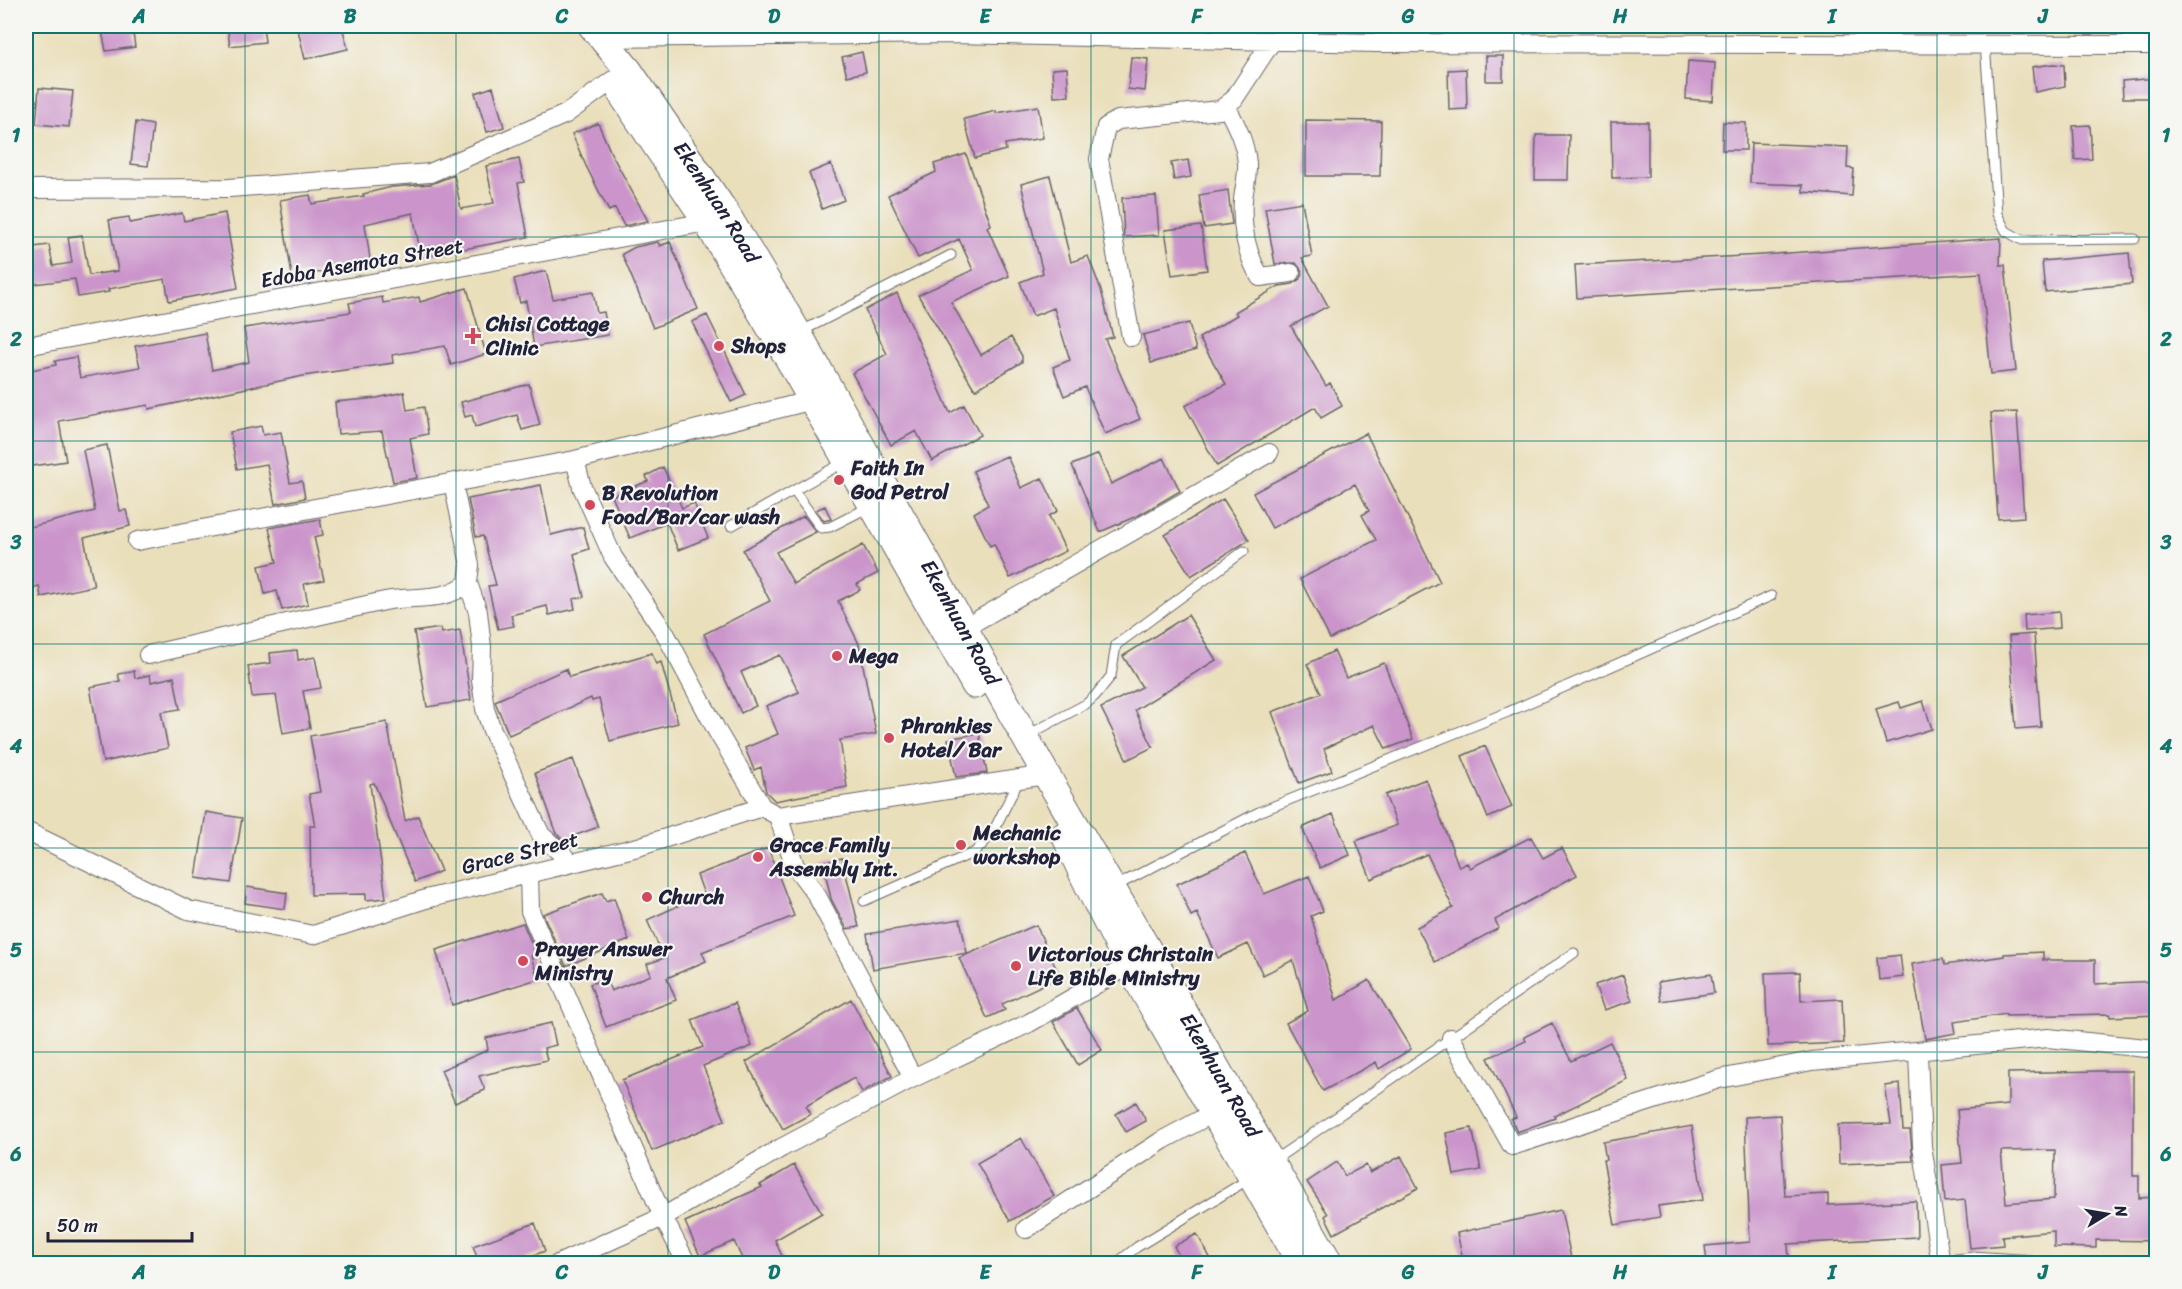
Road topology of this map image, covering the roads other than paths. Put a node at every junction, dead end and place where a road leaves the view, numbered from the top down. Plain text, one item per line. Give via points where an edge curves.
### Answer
1 (569, 26) edge
2 (954, 30) edge
3 (755, 31) edge
4 (597, 32) edge
5 (1186, 32) edge
6 (1378, 34) edge
7 (1272, 41) junction
8 (1985, 43) junction
9 (2157, 45) edge
10 (613, 80) junction
11 (1226, 106) junction
12 (26, 189) edge
13 (707, 222) junction
14 (2135, 239) dead end
15 (951, 255) dead end
16 (1291, 273) dead end
17 (798, 333) junction
18 (1131, 337) dead end
19 (26, 346) edge
20 (813, 400) junction
21 (1269, 453) dead end
22 (575, 460) junction
23 (848, 460) junction
24 (453, 483) junction
25 (794, 491) junction
26 (872, 505) junction
27 (731, 526) dead end
28 (137, 541) dead end
29 (1244, 551) dead end
30 (468, 583) junction
31 (1772, 596) dead end
32 (964, 628) junction
33 (148, 655) dead end
34 (1025, 737) junction
35 (1029, 778) junction
36 (770, 812) junction
37 (26, 831) edge
38 (572, 863) junction
39 (529, 874) junction
40 (1114, 887) junction
41 (864, 901) dead end
42 (1574, 953) dead end
43 (1128, 966) junction
44 (1451, 1038) junction
45 (2157, 1049) edge
46 (1918, 1053) junction
47 (913, 1078) junction
48 (1215, 1112) junction
49 (1262, 1169) junction
50 (663, 1217) junction
51 (1026, 1229) dead end
52 (558, 1263) edge
53 (687, 1263) edge
54 (1115, 1263) edge
55 (1301, 1263) edge
56 (1330, 1263) edge
57 (1941, 1263) edge
58 (1952, 1263) edge
59 (2026, 1263) edge

1 - 10 main road, Ekenhuan Road
2 - 3 street
2 - 5 street
3 - 4 street
4 - 17 main road, Ekenhuan Road via 725,213
5 - 7 street
6 - 7 street
6 - 8 street
7 - 11 street
8 - 9 street
8 - 14 lane via 1997,214 2006,231 2022,240
10 - 12 street via 566,114 430,173 229,188
10 - 13 main road, Ekenhuan Road
11 - 16 street via 1238,126 1246,158 1243,233 1254,267 1260,277
11 - 18 street via 1220,110 1118,120 1106,127 1099,159
13 - 19 street, Edoba Asemota Street
13 - 20 main road, Ekenhuan Road
15 - 17 lane
17 - 32 main road, Ekenhuan Road
20 - 22 street
20 - 23 main road, Ekenhuan Road
21 - 32 street
22 - 24 street
22 - 36 street via 582,487 613,557 665,633 717,731
23 - 25 lane
23 - 26 main road, Ekenhuan Road
24 - 28 street
24 - 30 street via 470,565
25 - 26 lane via 821,528
25 - 27 lane
26 - 35 main road, Ekenhuan Road
29 - 34 lane via 1116,645 1111,676 1086,704
30 - 33 street via 447,596 388,601
30 - 38 street via 478,612 481,680 492,730 541,835
31 - 40 lane via 1508,712 1260,812
32 - 34 main road, Ekenhuan Road
34 - 40 main road, Ekenhuan Road
35 - 36 street, Grace Street
35 - 41 lane via 992,834 975,852
35 - 43 main road, Ekenhuan Road
36 - 38 street, Grace Street
36 - 47 street via 795,866 816,894
37 - 39 street, Grace Street via 188,910 313,935 426,899
38 - 39 street, Grace Street
39 - 50 street via 530,911
40 - 49 main road, Ekenhuan Road
42 - 44 lane
43 - 47 street via 1029,1023
43 - 48 main road, Ekenhuan Road
44 - 46 street via 1512,1146 1719,1079 1812,1061
44 - 49 lane
45 - 46 street via 2048,1038
46 - 57 street via 1923,1146
47 - 50 street
48 - 49 main road, Ekenhuan Road
48 - 51 street via 1163,1140
49 - 54 lane
49 - 55 main road, Ekenhuan Road
49 - 56 main road, Ekenhuan Road
50 - 52 street
50 - 53 street
58 - 59 street

